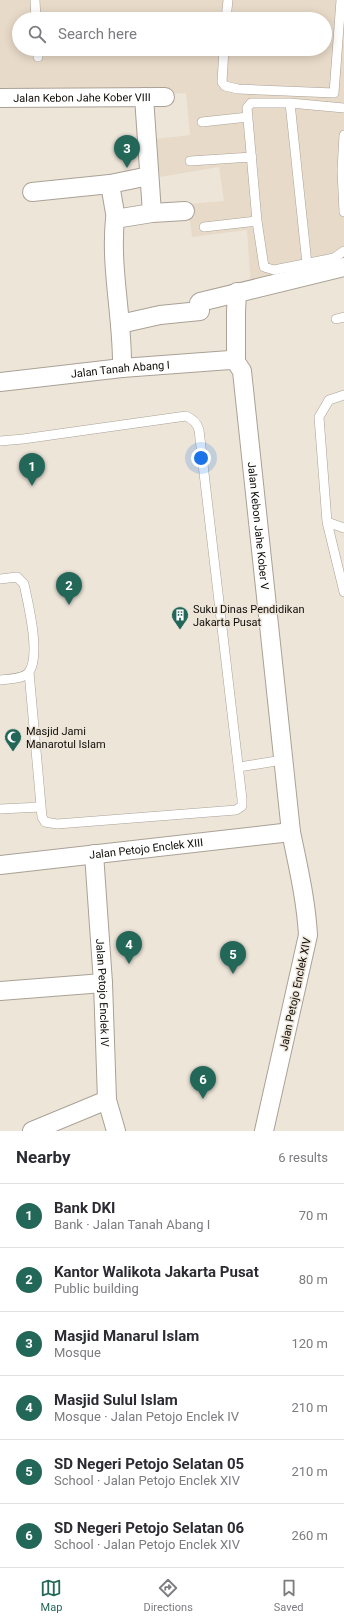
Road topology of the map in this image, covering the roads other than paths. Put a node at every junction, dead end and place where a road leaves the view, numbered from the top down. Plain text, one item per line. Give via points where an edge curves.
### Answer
1 (35, 0) edge
2 (228, 0) edge
3 (341, 0) edge
4 (36, 12) edge
5 (227, 12) edge
6 (224, 56) edge
7 (144, 97) junction
8 (165, 97) dead end
9 (0, 98) edge
10 (290, 103) junction
11 (344, 108) edge
12 (248, 118) junction
13 (202, 122) dead end
14 (344, 135) edge
15 (252, 157) junction
16 (190, 161) dead end
17 (343, 169) edge
18 (150, 176) junction
19 (110, 184) junction
20 (32, 192) dead end
21 (185, 211) dead end
22 (344, 212) edge
23 (152, 213) junction
24 (116, 219) junction
25 (257, 221) junction
26 (204, 227) dead end
27 (344, 251) edge
28 (307, 264) junction
29 (344, 267) edge
30 (237, 292) junction
31 (120, 324) junction
32 (237, 363) junction
33 (122, 368) junction
34 (0, 382) edge
35 (344, 395) edge
36 (0, 441) edge
37 (327, 522) junction
38 (344, 528) edge
39 (0, 579) edge
40 (344, 592) edge
41 (29, 672) junction
42 (0, 680) edge
43 (283, 760) junction
44 (239, 767) junction
45 (41, 807) junction
46 (0, 809) edge
47 (291, 832) junction
48 (94, 854) junction
49 (0, 865) edge
50 (103, 983) junction
51 (0, 990) edge
52 (107, 1100) junction
53 (32, 1131) edge
54 (116, 1131) edge
55 (264, 1131) edge

1 - 4 lane
2 - 5 lane
3 - 6 lane via 334,93 238,89 225,86 222,82
7 - 8 street, Jalan Kebon Jahe Kober VIII
7 - 9 street, Jalan Kebon Jahe Kober VIII
7 - 18 street
10 - 11 lane
10 - 12 lane via 251,103 247,108
10 - 28 lane
12 - 13 lane
12 - 15 lane
14 - 17 lane
15 - 16 lane
15 - 25 lane
17 - 22 lane
18 - 19 street
18 - 23 street
19 - 20 street
19 - 24 street
21 - 23 street
23 - 24 street
24 - 31 street via 114,271
25 - 26 lane
25 - 28 lane via 264,267 274,270
27 - 28 lane via 334,258
29 - 30 street
30 - 31 street via 199,302 200,311 160,315
30 - 32 street, Jalan Kebon Jahe Kober V
31 - 33 street
32 - 33 street, Jalan Tanah Abang I via 230,360
32 - 43 street, Jalan Kebon Jahe Kober V via 243,375
33 - 34 street, Jalan Tanah Abang I
35 - 37 lane via 329,400 318,417
36 - 44 lane via 186,416 197,424
37 - 38 lane
37 - 40 lane
39 - 41 lane via 17,577 24,584 33,626 34,662
41 - 42 lane via 23,676
41 - 45 lane
43 - 44 lane
43 - 47 street, Jalan Kebon Jahe Kober V
44 - 45 lane via 242,806 236,810 50,824 43,820
45 - 46 lane
47 - 48 street, Jalan Petojo Enclek XIII
47 - 55 street, Jalan Petojo Enclek XIV via 307,914 308,935
48 - 49 street, Jalan Petojo Enclek XIII
48 - 50 street, Jalan Petojo Enclek IV
50 - 51 street
50 - 52 street, Jalan Petojo Enclek IV
52 - 53 street
52 - 54 street, Jalan Petojo Enclek IV

